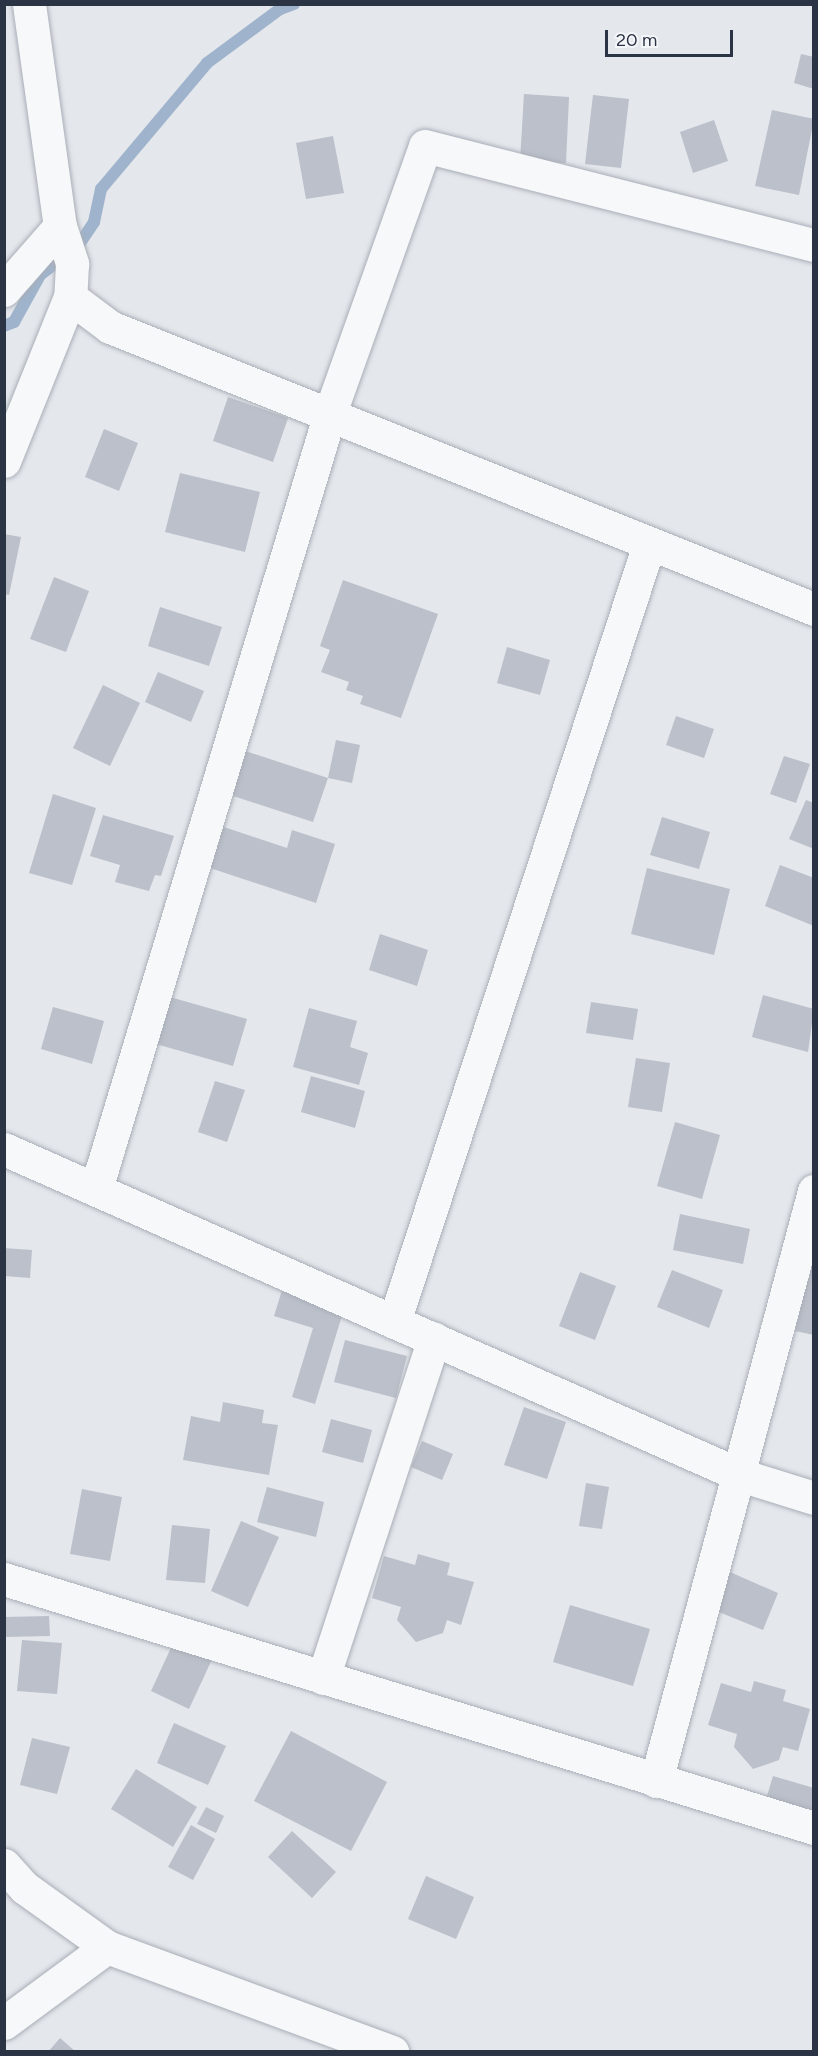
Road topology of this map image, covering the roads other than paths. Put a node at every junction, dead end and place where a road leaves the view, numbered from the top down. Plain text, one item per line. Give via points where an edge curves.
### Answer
1 (29, 4) edge
2 (65, 243) junction
3 (813, 245) edge
4 (4, 290) edge
5 (70, 297) junction
6 (330, 413) junction
7 (4, 460) edge
8 (649, 544) junction
9 (813, 609) edge
10 (4, 1149) edge
11 (96, 1189) junction
12 (813, 1191) edge
13 (394, 1322) junction
14 (434, 1340) junction
15 (740, 1475) junction
16 (813, 1498) edge
17 (4, 1579) edge
18 (323, 1678) junction
19 (656, 1781) junction
20 (813, 1828) edge
21 (4, 1865) edge
22 (107, 1947) junction
23 (4, 2023) edge
24 (392, 2052) edge

1 - 2 street
2 - 4 street
2 - 5 street
3 - 6 street via 425,146
5 - 6 street via 110,327
5 - 7 street
6 - 8 street
6 - 11 street
8 - 9 street
8 - 13 street
10 - 11 street
11 - 13 street
12 - 15 street
13 - 14 street
14 - 15 street
14 - 18 street
15 - 16 street
15 - 19 street
17 - 18 street
18 - 19 street
19 - 20 street
21 - 22 street via 25,1888
22 - 23 street
22 - 24 street

